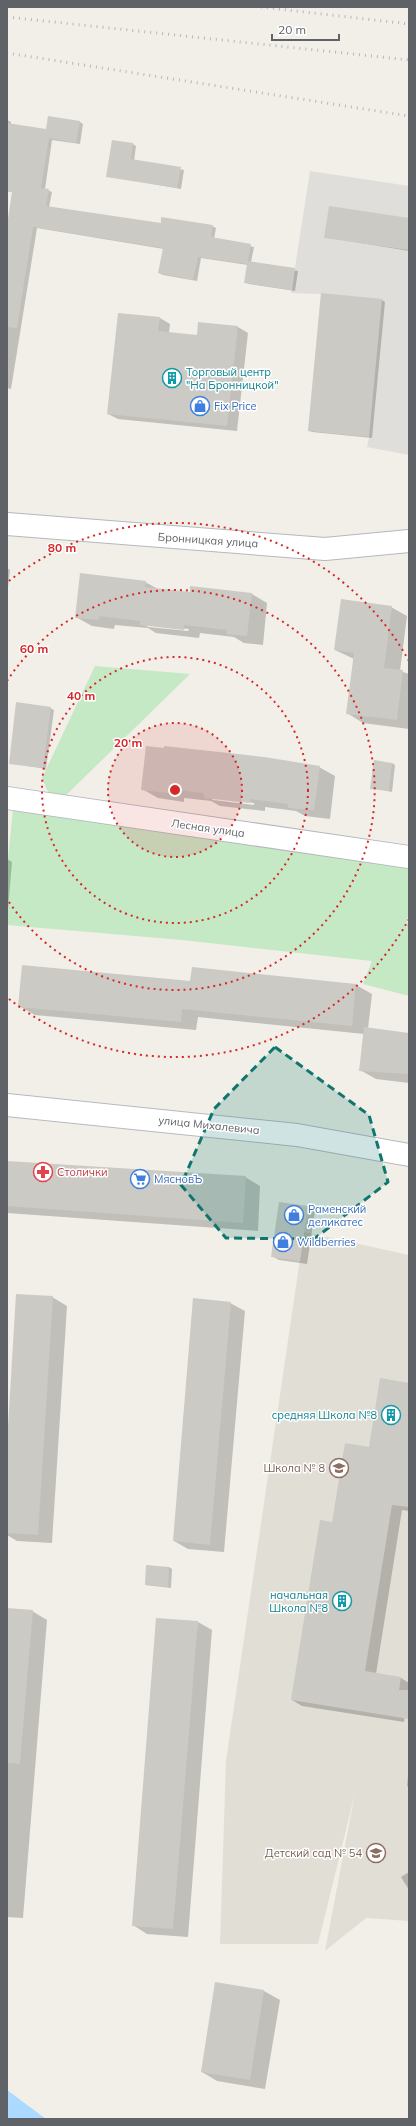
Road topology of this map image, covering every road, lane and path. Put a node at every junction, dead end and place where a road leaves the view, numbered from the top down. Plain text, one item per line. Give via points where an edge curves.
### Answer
1 (7, 524) edge
2 (409, 541) edge
3 (7, 798) edge
4 (409, 857) edge
5 (7, 1105) edge
6 (409, 1155) edge

1 - 2 street, Бронницкая улица via 325,549
3 - 4 street, Лесная улица
5 - 6 street, улица Михалевича via 297,1135

